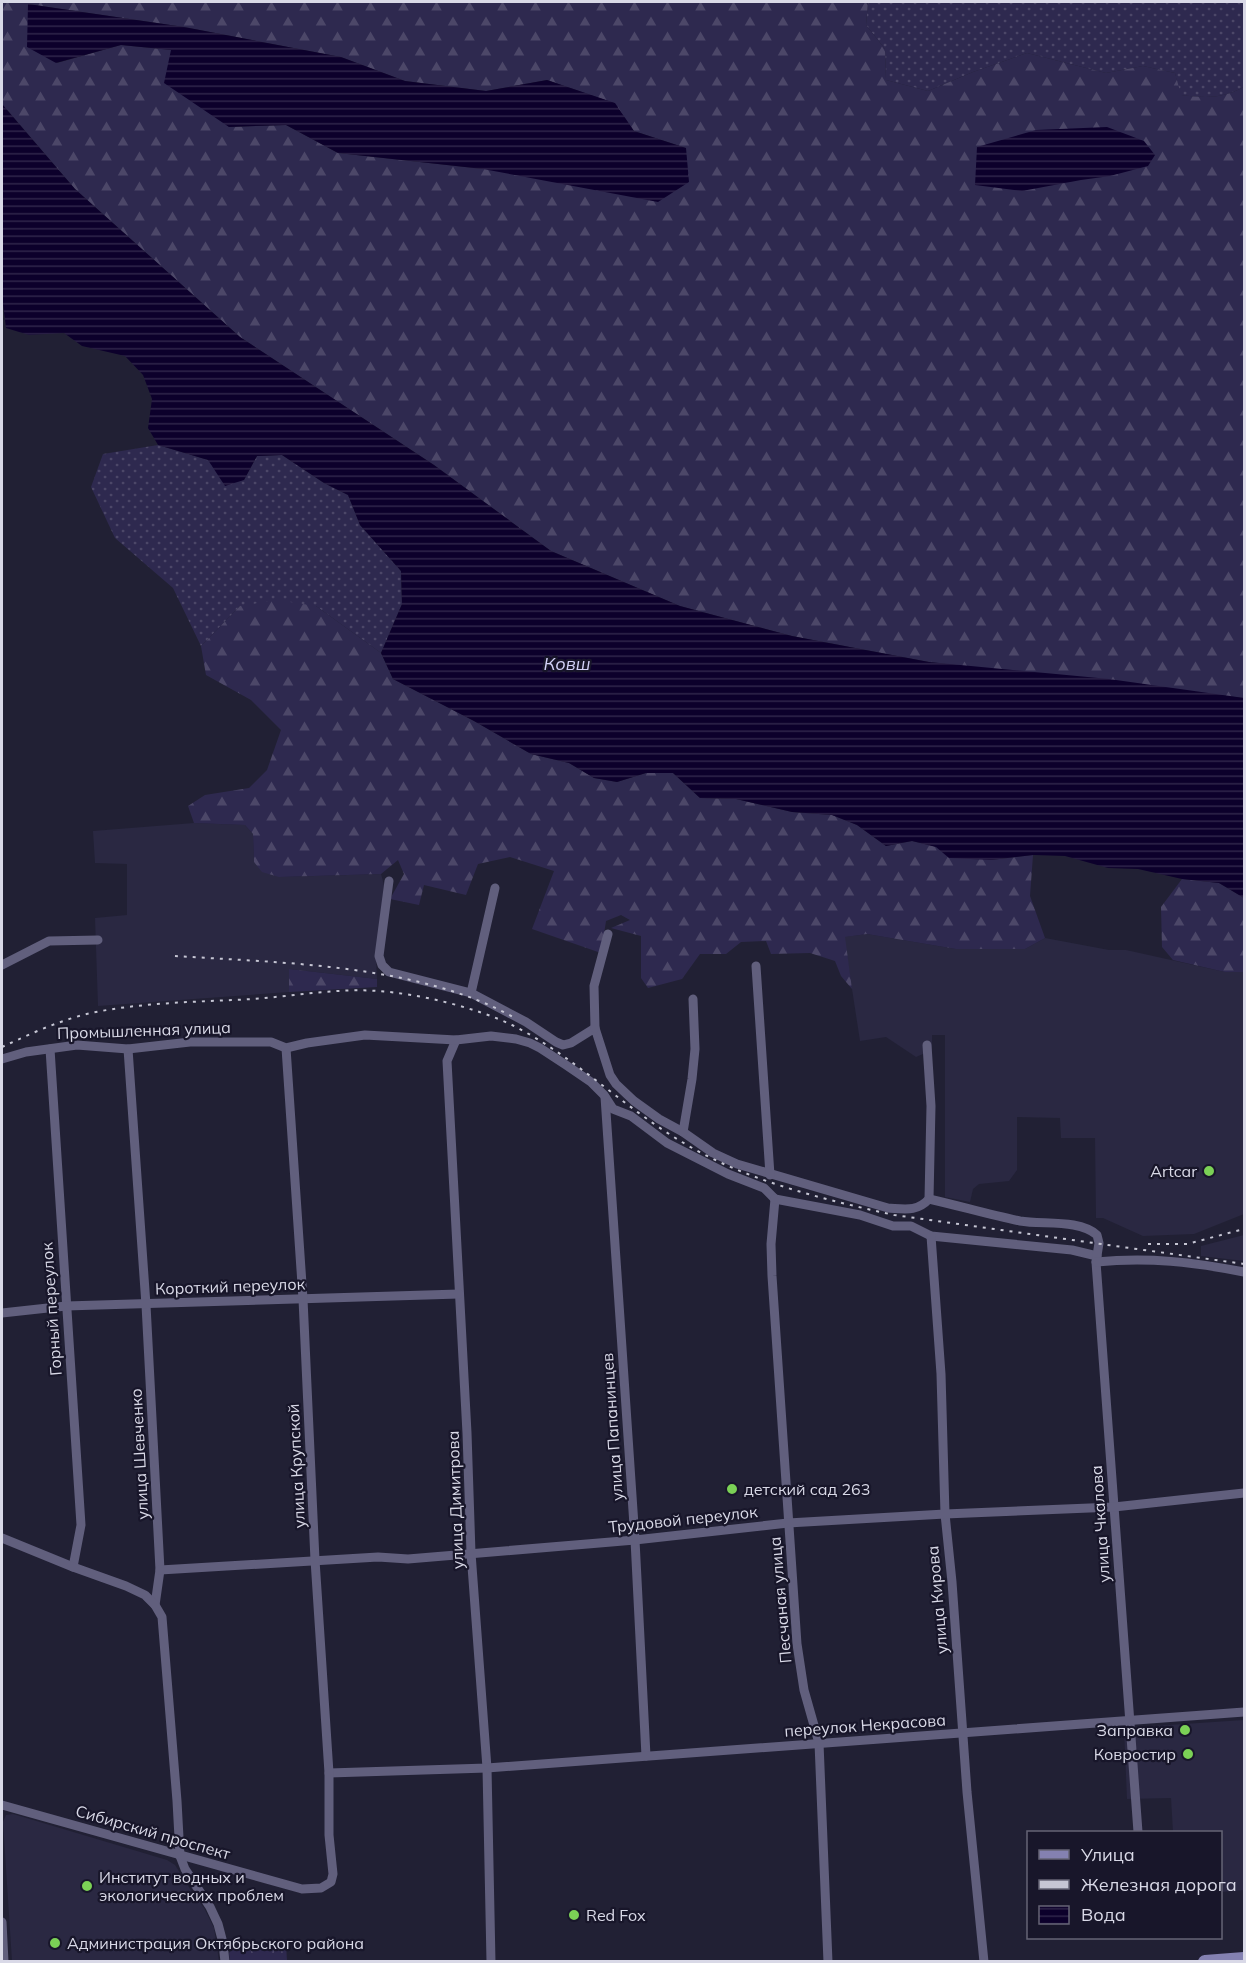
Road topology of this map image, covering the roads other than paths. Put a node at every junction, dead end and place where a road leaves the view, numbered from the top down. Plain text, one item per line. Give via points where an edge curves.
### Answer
1 (389, 881) dead end
2 (495, 888) dead end
3 (608, 933) dead end
4 (98, 940) dead end
5 (2, 965) edge
6 (756, 966) dead end
7 (471, 993) junction
8 (693, 999) dead end
9 (595, 1028) junction
10 (456, 1040) junction
11 (927, 1045) dead end
12 (286, 1048) junction
13 (50, 1049) junction
14 (128, 1049) junction
15 (2, 1059) edge
16 (604, 1095) junction
17 (683, 1132) junction
18 (770, 1174) junction
19 (776, 1199) junction
20 (929, 1199) junction
21 (931, 1236) junction
22 (1097, 1259) junction
23 (1245, 1272) edge
24 (459, 1293) junction
25 (303, 1299) junction
26 (146, 1305) junction
27 (66, 1306) junction
28 (2, 1312) edge
29 (1245, 1493) edge
30 (1114, 1507) junction
31 (945, 1514) junction
32 (788, 1523) junction
33 (2, 1538) edge
34 (635, 1540) junction
35 (471, 1553) junction
36 (315, 1560) junction
37 (73, 1567) junction
38 (160, 1570) junction
39 (155, 1605) junction
40 (1245, 1712) edge
41 (1129, 1720) junction
42 (964, 1733) junction
43 (819, 1743) junction
44 (646, 1756) junction
45 (487, 1768) junction
46 (329, 1773) junction
47 (2, 1805) edge
48 (1138, 1831) edge
49 (180, 1856) junction
50 (331, 1882) joint
51 (2, 1922) edge
52 (1245, 1959) edge
53 (4, 1962) edge
54 (225, 1962) edge
55 (491, 1962) edge
56 (828, 1962) edge
57 (984, 1962) edge
58 (1205, 1962) edge

1 - 7 street via 379,956 382,965 390,972
2 - 7 street
3 - 9 street via 594,986
4 - 5 street via 49,941
6 - 18 street
7 - 9 street via 563,1045
8 - 17 street via 694,1059
9 - 17 street via 616,1084 659,1119
10 - 12 street, Промышленная улица via 365,1035
10 - 16 street, Промышленная улица via 491,1036 530,1043
10 - 24 street, улица Димитрова via 447,1061
11 - 20 street via 931,1106
12 - 14 street, Промышленная улица via 271,1042 190,1042
12 - 25 street, улица Крупской
13 - 14 street, Промышленная улица via 77,1045
13 - 15 street, Промышленная улица
13 - 27 street, Горный переулок
14 - 26 street, улица Шевченко
16 - 19 street, Промышленная улица via 613,1109 631,1116 667,1143 764,1188
16 - 34 street, улица Папанинцев
17 - 18 street via 713,1153
18 - 20 street via 888,1208 914,1209
19 - 21 street via 860,1215 893,1226 911,1226
19 - 32 street, Песчаная улица via 772,1276
20 - 22 street, улица Чкалова via 1022,1221 1089,1229 1097,1235
21 - 22 street via 1072,1250
21 - 31 street, улица Кирова
22 - 23 street via 1153,1259
22 - 30 street, улица Чкалова
24 - 25 street, Короткий переулок
24 - 35 street, улица Димитрова
25 - 26 street, Короткий переулок
25 - 36 street, улица Крупской
26 - 27 street, Короткий переулок
26 - 38 street, улица Шевченко
27 - 28 street, Короткий переулок
27 - 37 street, Горный переулок via 81,1525
29 - 30 street, Трудовой переулок
30 - 31 street, Трудовой переулок
30 - 41 street, улица Чкалова
31 - 32 street, Трудовой переулок
31 - 42 street, улица Кирова
32 - 34 street, Трудовой переулок
32 - 43 street, Песчаная улица via 797,1644
33 - 37 street
34 - 35 street, Трудовой переулок
34 - 44 street, улица Папанинцев
35 - 36 street, Трудовой переулок via 408,1559
35 - 45 street, улица Димитрова
36 - 38 street, Трудовой переулок
36 - 46 street, улица Крупской
37 - 39 street via 126,1586
38 - 39 street, улица Шевченко
39 - 49 street, улица Шевченко via 162,1617 164,1634
40 - 41 street, переулок Некрасова
41 - 42 street, переулок Некрасова
41 - 48 street, улица Чкалова
42 - 43 street, переулок Некрасова
42 - 57 street, улица Кирова
43 - 44 street, переулок Некрасова
43 - 56 street, Песчаная улица
44 - 45 street, переулок Некрасова
45 - 46 street, переулок Некрасова
45 - 55 street, улица Димитрова
46 - 50 street, улица Крупской
47 - 49 street, Сибирский проспект
49 - 50 street, Сибирский проспект via 302,1889 321,1888
49 - 54 street via 218,1924
51 - 53 street
52 - 58 main road

